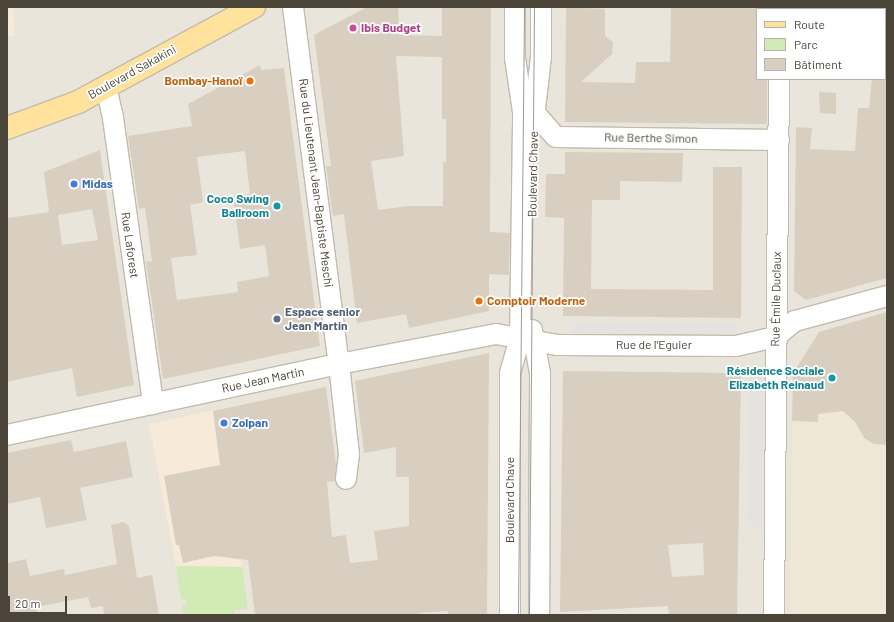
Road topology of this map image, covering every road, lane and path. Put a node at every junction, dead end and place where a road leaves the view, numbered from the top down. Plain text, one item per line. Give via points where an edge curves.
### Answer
1 (254, 7) edge
2 (293, 7) edge
3 (515, 7) edge
4 (542, 7) edge
5 (779, 80) edge
6 (106, 87) junction
7 (534, 112) junction
8 (7, 128) edge
9 (779, 140) junction
10 (887, 296) edge
11 (775, 337) junction
12 (526, 340) junction
13 (339, 364) junction
14 (153, 404) junction
15 (7, 435) edge
16 (346, 479) dead end
17 (510, 615) edge
18 (539, 615) edge
19 (774, 615) edge

1 - 6 main road, Boulevard Sakakini
2 - 13 street, Rue du Lieutenant Jean-Baptiste Meschi
3 - 12 street, Boulevard Chave via 515,58 523,112
4 - 7 street, Boulevard Chave via 541,57
5 - 9 street, Rue Émile Duclaux
6 - 8 main road, Boulevard Sakakini via 78,102
6 - 14 street, Rue Laforest via 113,118
7 - 9 street, Rue Berthe Simon via 556,137
7 - 12 street, Boulevard Chave
9 - 11 street, Rue Émile Duclaux
10 - 11 street via 795,321
11 - 12 street, Rue de l'Eguier via 736,346 570,345
11 - 19 street, Rue Émile Duclaux
12 - 13 street, Rue Jean Martin via 496,334
12 - 17 street, Boulevard Chave via 510,373
12 - 18 street, Boulevard Chave via 540,373
13 - 14 street, Rue Jean Martin
13 - 16 street, Rue du Lieutenant Jean-Baptiste Meschi via 349,454
14 - 15 street, Rue Jean Martin

